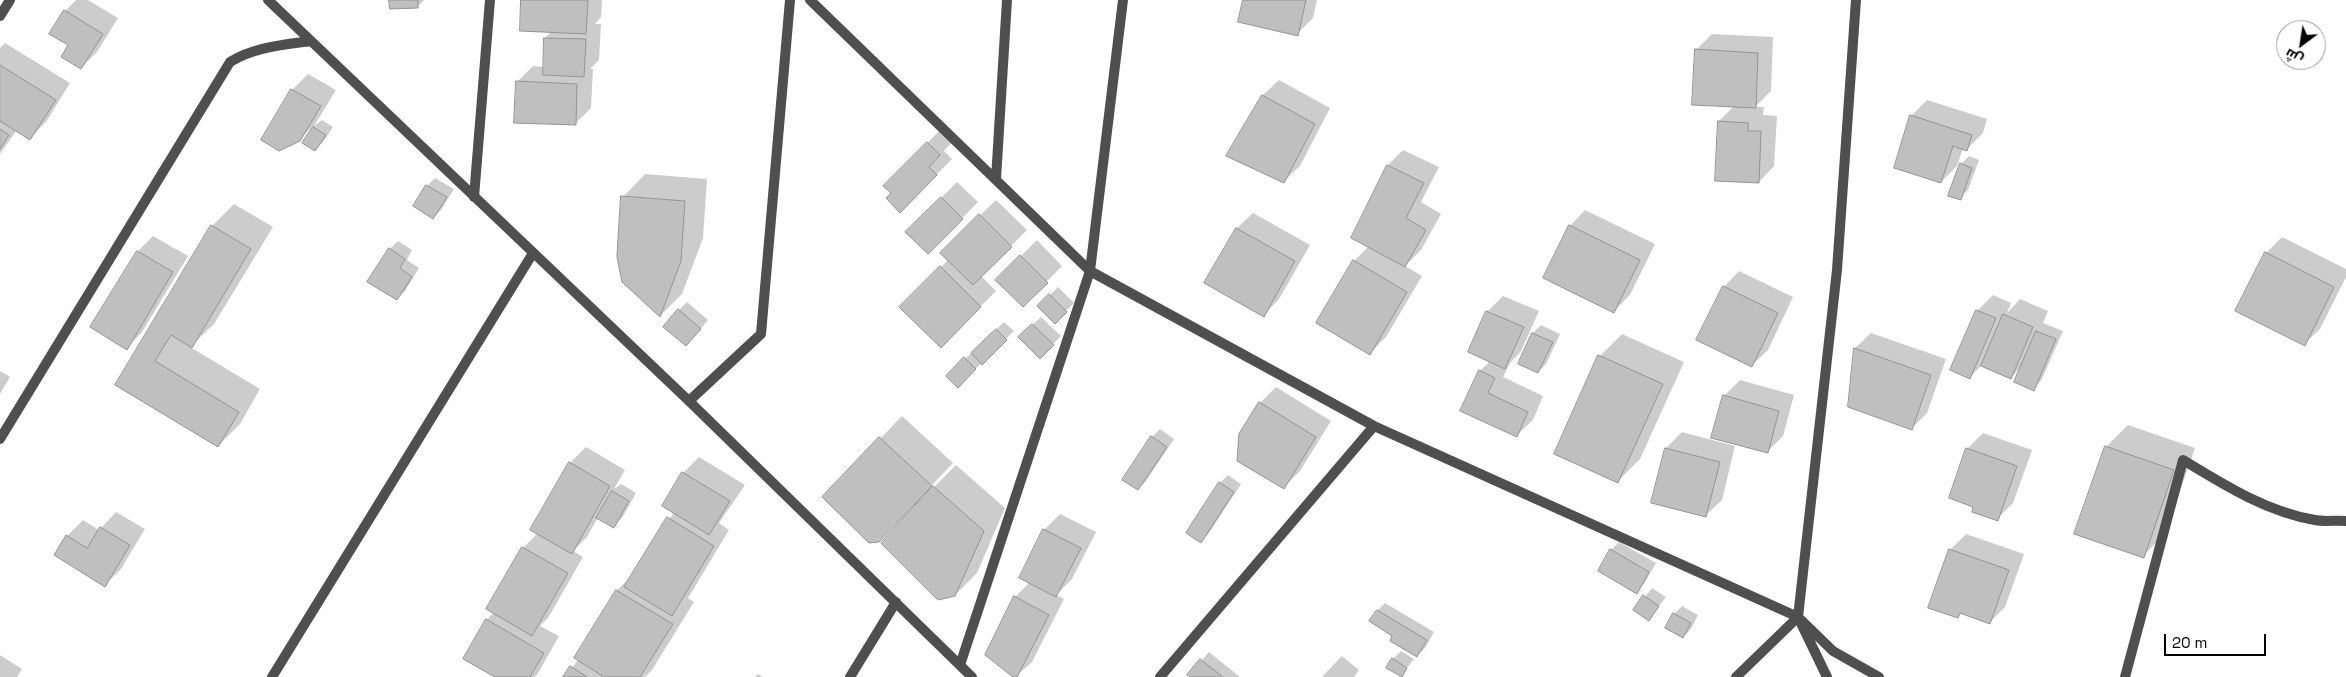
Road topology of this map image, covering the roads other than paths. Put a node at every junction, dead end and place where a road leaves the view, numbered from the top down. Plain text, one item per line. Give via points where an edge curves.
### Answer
1 (10, 0) edge
2 (268, 0) edge
3 (490, 0) edge
4 (790, 0) edge
5 (810, 0) edge
6 (1007, 0) edge
7 (1123, 0) edge
8 (1856, 0) edge
9 (279, 5) edge
10 (0, 16) edge
11 (311, 41) junction
12 (996, 179) junction
13 (474, 197) junction
14 (532, 253) junction
15 (1090, 271) junction
16 (689, 402) junction
17 (1374, 426) junction
18 (0, 439) edge
19 (2346, 521) edge
20 (896, 602) junction
21 (1798, 617) junction
22 (960, 665) junction
23 (272, 677) edge
24 (850, 677) edge
25 (972, 677) edge
26 (1160, 677) edge
27 (1736, 677) edge
28 (1826, 677) edge
29 (1879, 677) edge
30 (2125, 677) edge

1 - 10 street
2 - 9 street
3 - 13 street
4 - 16 street via 761,334
5 - 12 street
6 - 12 street
7 - 15 street
8 - 21 street via 1837,270
9 - 11 street
11 - 13 street
11 - 18 street via 243,54 230,62
12 - 15 street
13 - 14 street
14 - 16 street
14 - 23 street
15 - 17 street
15 - 22 street
16 - 20 street
17 - 21 street
17 - 26 street
19 - 30 street via 2316,520 2284,513 2224,485 2183,460
20 - 22 street
20 - 24 street
21 - 27 street
21 - 28 street
21 - 29 street via 1833,651
22 - 25 street

